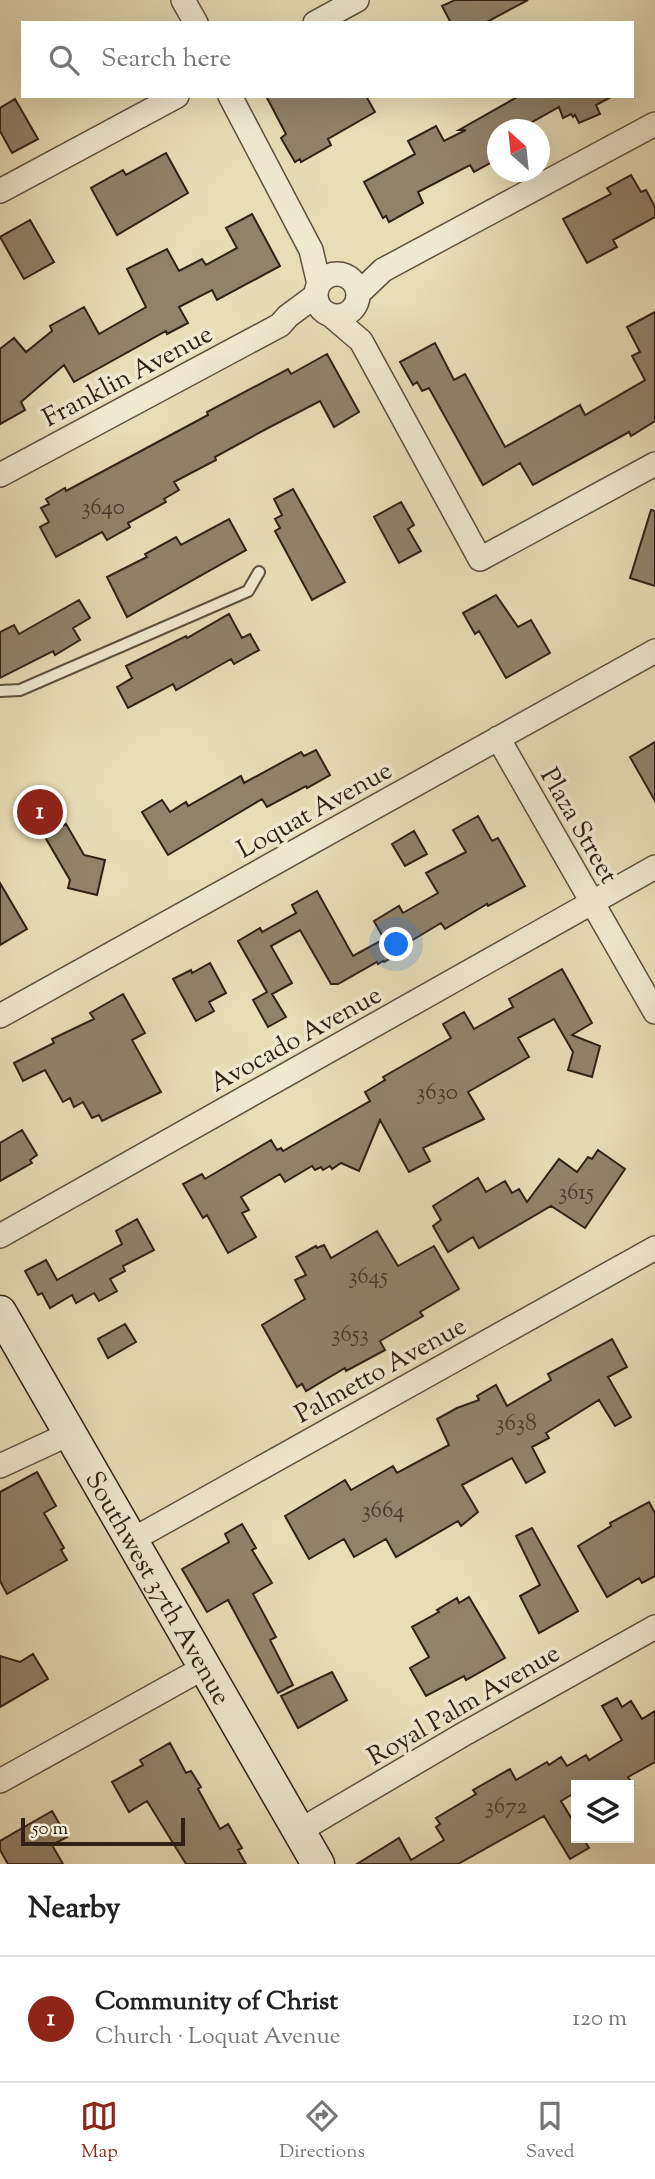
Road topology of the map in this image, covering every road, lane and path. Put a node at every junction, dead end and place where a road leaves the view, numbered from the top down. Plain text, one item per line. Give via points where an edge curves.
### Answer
1 (183, 0) edge
2 (357, 0) edge
3 (195, 21) edge
4 (319, 21) edge
5 (173, 98) edge
6 (231, 98) edge
7 (655, 124) edge
8 (0, 191) edge
9 (336, 295) junction
10 (655, 464) edge
11 (0, 475) edge
12 (259, 572) dead end
13 (655, 651) edge
14 (0, 691) edge
15 (498, 738) junction
16 (655, 867) edge
17 (593, 902) junction
18 (655, 1012) edge
19 (0, 1016) edge
20 (0, 1236) edge
21 (655, 1248) edge
22 (0, 1312) edge
23 (69, 1434) junction
24 (0, 1466) edge
25 (132, 1539) junction
26 (655, 1628) edge
27 (205, 1667) junction
28 (0, 1781) edge
29 (299, 1831) junction
30 (318, 1864) edge

1 - 3 street
2 - 4 street
5 - 8 street
6 - 9 street
7 - 9 street
9 - 10 street via 480,559
9 - 11 street, Franklin Avenue via 288,316 279,325
12 - 14 lane via 248,591 20,690
13 - 15 street, Loquat Avenue
15 - 17 street, Plaza Street
15 - 19 street, Loquat Avenue
16 - 17 street, Avocado Avenue
17 - 18 street, Plaza Street
17 - 20 street, Avocado Avenue
21 - 25 street, Palmetto Avenue
22 - 23 main road, Southwest 37th Avenue
23 - 24 street
23 - 25 main road, Southwest 37th Avenue
25 - 27 main road, Southwest 37th Avenue
26 - 29 street, Royal Palm Avenue
27 - 28 street
27 - 29 main road, Southwest 37th Avenue
29 - 30 main road, Southwest 37th Avenue

